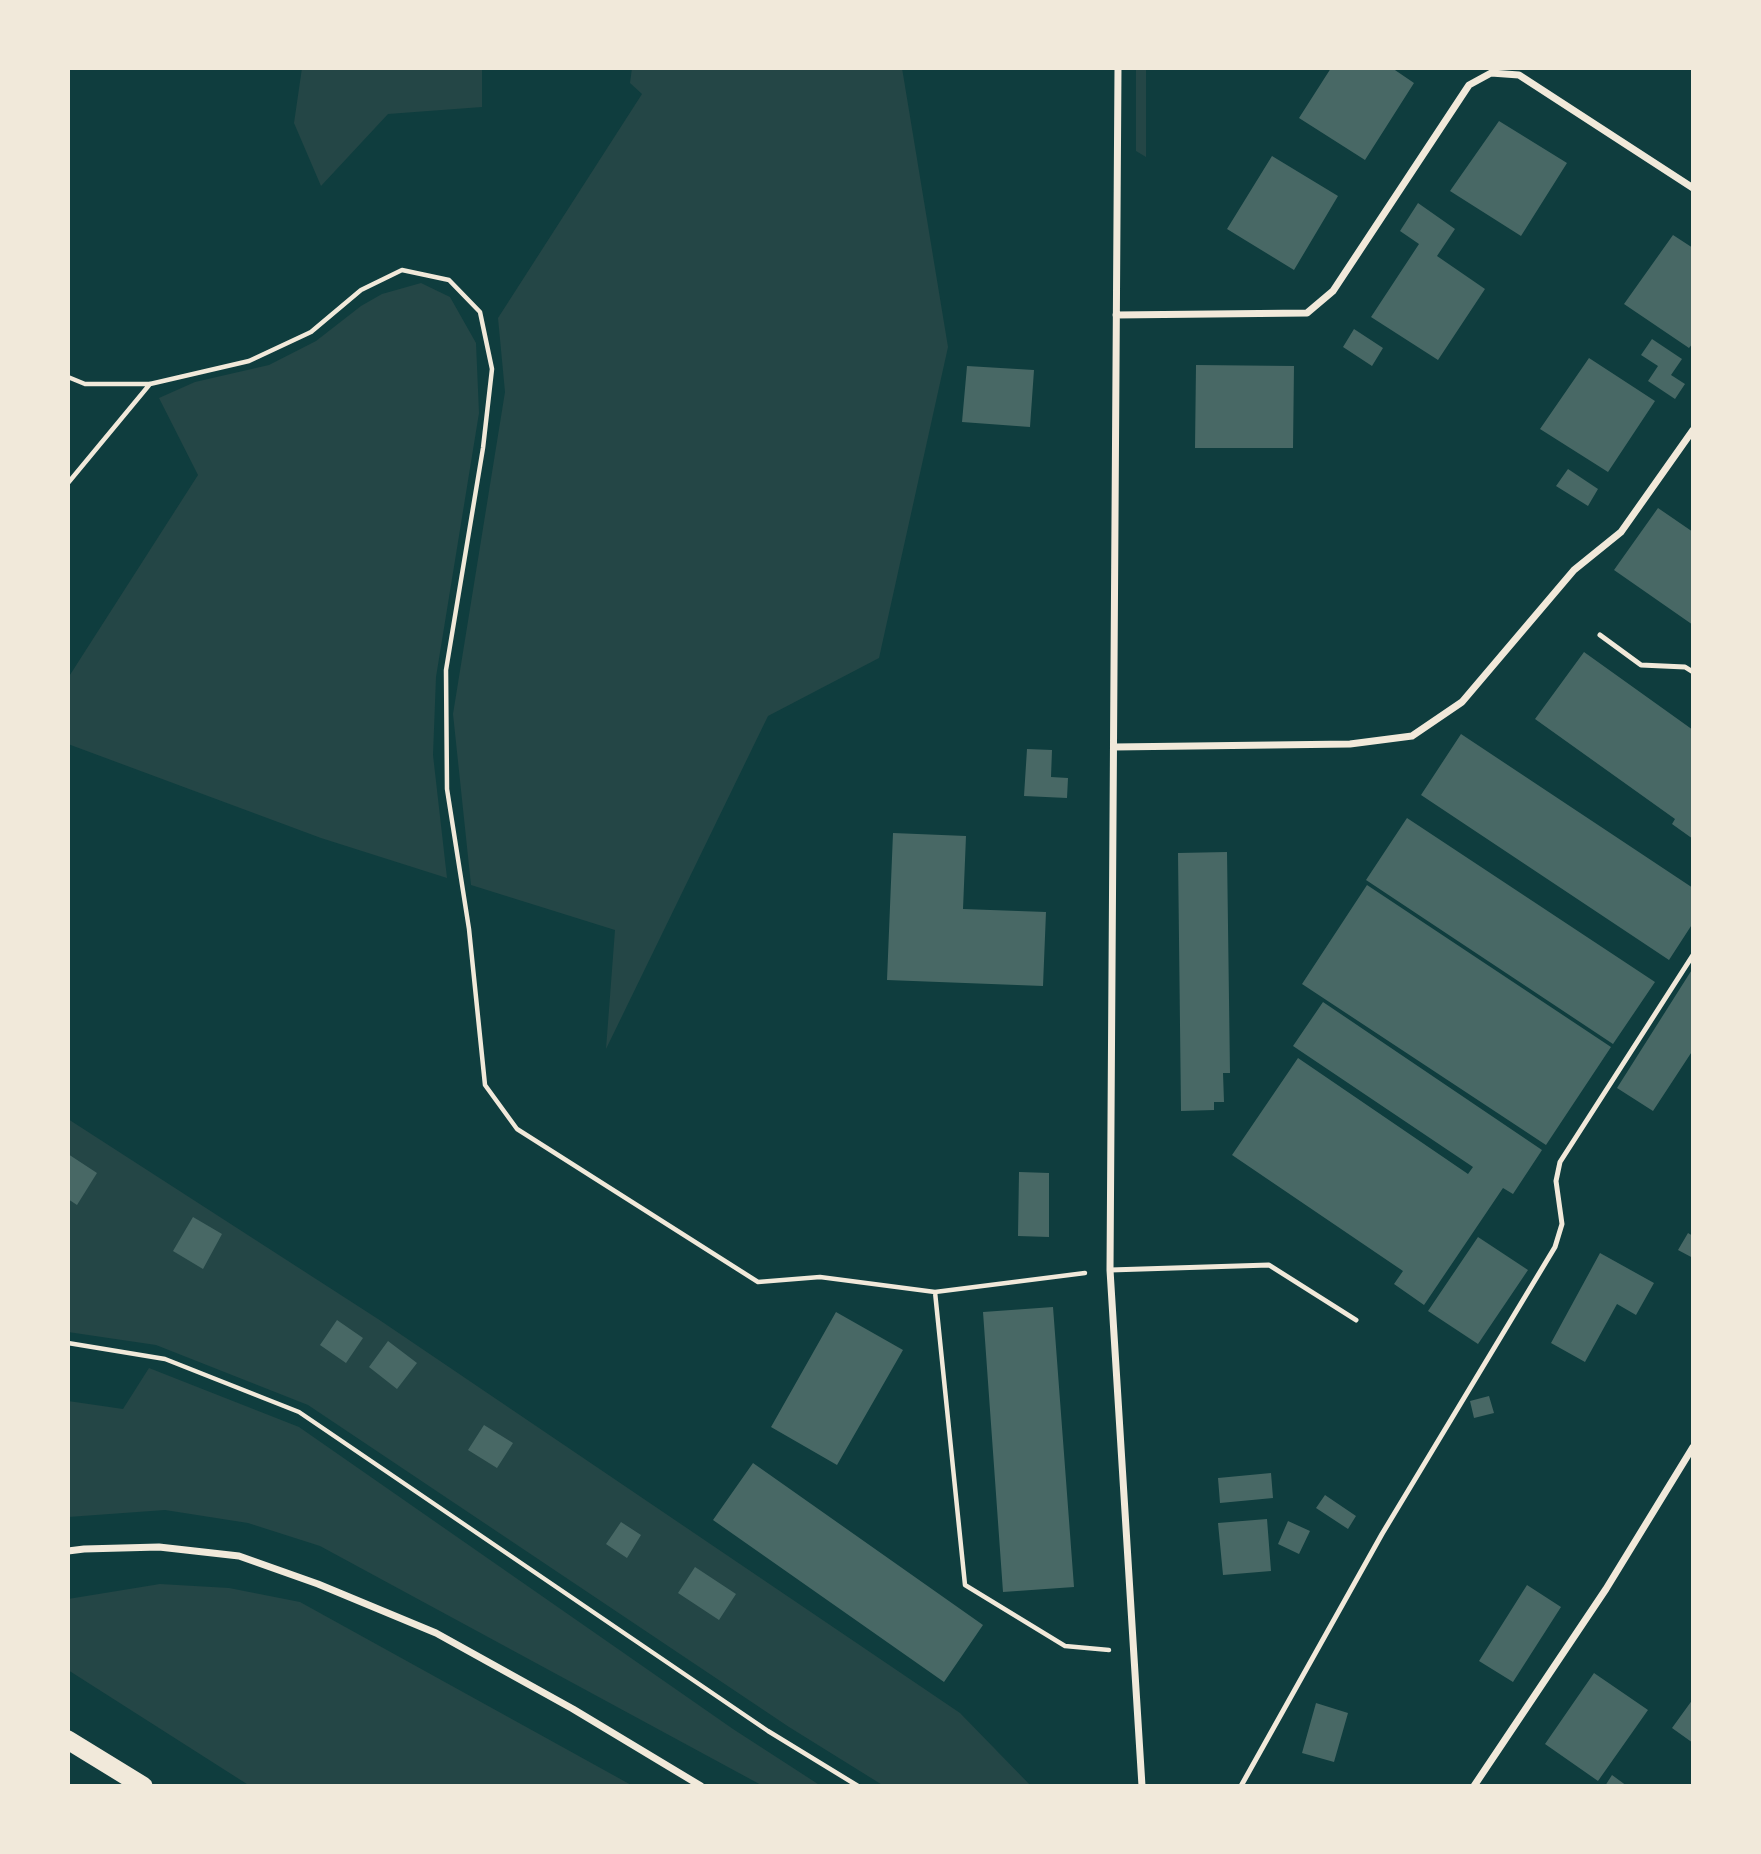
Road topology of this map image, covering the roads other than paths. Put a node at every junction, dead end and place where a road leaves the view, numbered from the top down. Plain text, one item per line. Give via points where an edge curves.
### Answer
1 (1118, 68) edge
2 (1490, 71) edge
3 (1693, 188) edge
4 (1116, 315) junction
5 (1693, 430) edge
6 (1600, 635) dead end
7 (1693, 673) edge
8 (1114, 747) junction
9 (1693, 955) edge
10 (1110, 1270) junction
11 (1356, 1320) dead end
12 (1693, 1447) edge
13 (68, 1552) edge
14 (68, 1740) edge
15 (143, 1786) edge
16 (701, 1786) edge
17 (1142, 1786) edge
18 (1241, 1786) edge
19 (1474, 1786) edge

1 - 4 street
2 - 3 street via 1519,75
2 - 4 street via 1469,85 1333,291 1307,313
4 - 8 street
5 - 8 street via 1620,532 1574,570 1462,702 1412,736 1350,744
6 - 7 lane via 1641,666 1685,667
8 - 10 street
9 - 18 lane via 1560,1162 1556,1181 1562,1224 1555,1247 1382,1534
10 - 11 lane via 1269,1265
10 - 17 street
12 - 19 street via 1606,1589
13 - 16 street via 159,1547 239,1556 318,1584 436,1633
14 - 15 highway

